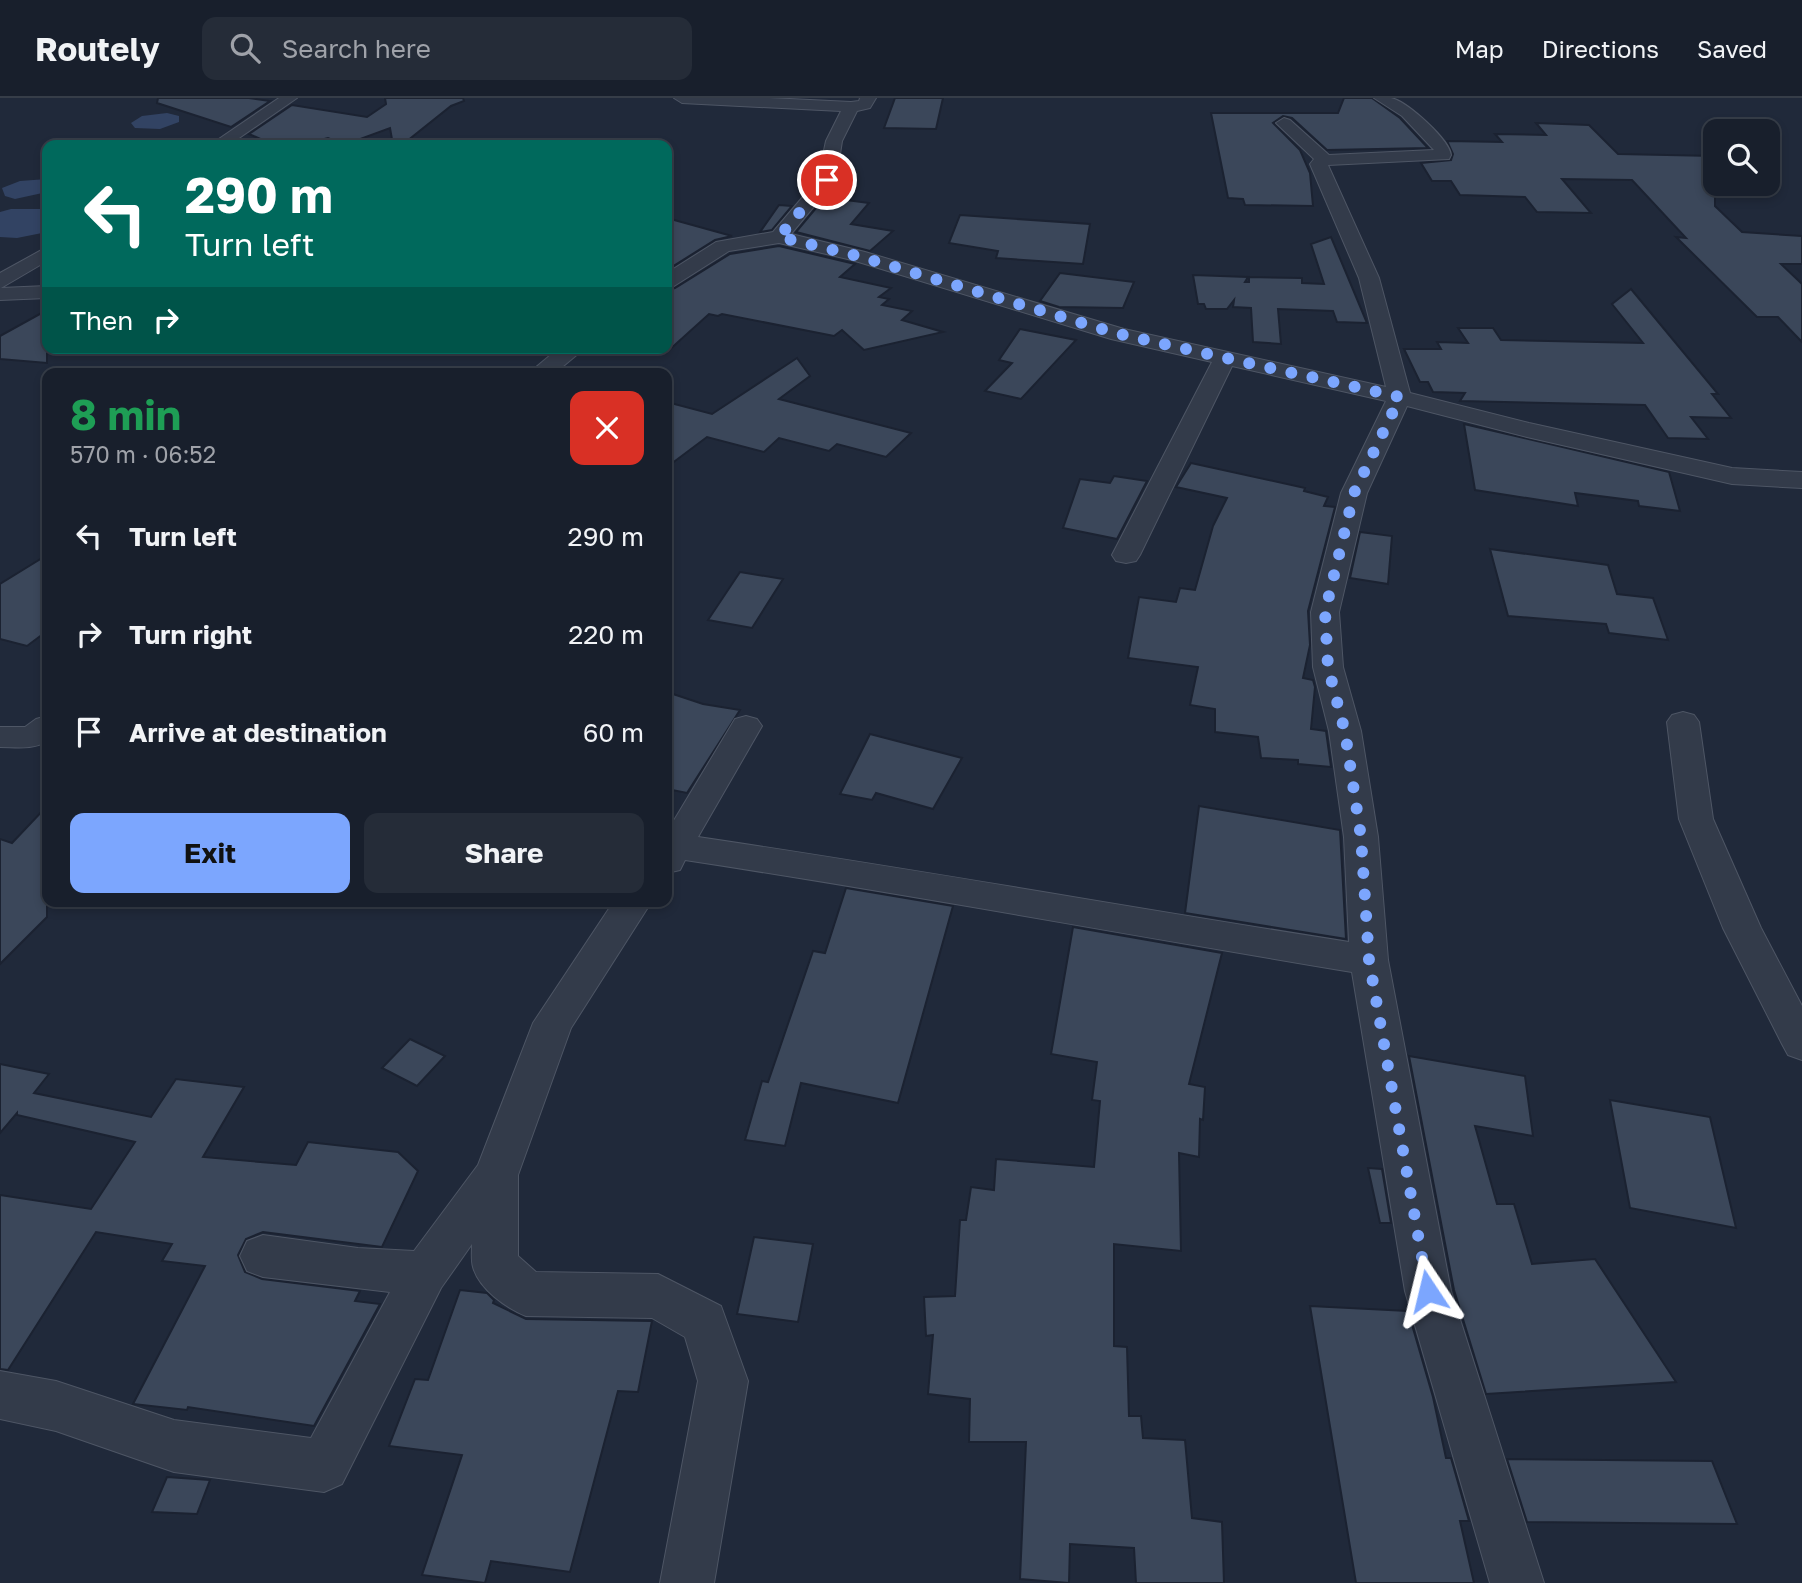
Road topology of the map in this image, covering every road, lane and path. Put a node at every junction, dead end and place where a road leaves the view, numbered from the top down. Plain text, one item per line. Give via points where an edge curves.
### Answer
1 (289, 98) edge
2 (682, 98) edge
3 (868, 98) edge
4 (1382, 98) edge
5 (851, 107) junction
6 (1284, 123) dead end
7 (226, 140) edge
8 (1325, 160) junction
9 (779, 237) junction
10 (42, 256) edge
11 (672, 279) edge
12 (0, 282) edge
13 (42, 292) edge
14 (0, 294) edge
15 (566, 354) edge
16 (1225, 358) junction
17 (547, 368) edge
18 (1400, 397) junction
19 (1802, 480) edge
20 (1126, 555) dead end
21 (1683, 722) dead end
22 (746, 726) dead end
23 (42, 735) edge
24 (0, 737) edge
25 (672, 848) edge
26 (672, 851) edge
27 (630, 907) edge
28 (1369, 960) junction
29 (1802, 1044) edge
30 (496, 1175) junction
31 (263, 1256) dead end
32 (425, 1273) junction
33 (0, 1395) edge
34 (687, 1583) edge
35 (1517, 1583) edge

1 - 7 street
2 - 5 street
3 - 5 street via 865,105
4 - 8 street via 1408,113 1443,155
5 - 9 street via 834,141 827,180
6 - 8 street
8 - 18 street via 1319,164 1369,278
9 - 11 street via 723,246
9 - 16 street via 1119,334
10 - 12 street
13 - 14 street
15 - 17 street
16 - 18 street
16 - 20 street
18 - 19 street via 1732,476
18 - 28 street via 1354,493 1325,612 1328,667 1345,732 1361,837
21 - 29 street via 1696,819 1742,928
22 - 25 street
23 - 24 street
26 - 28 street via 843,870
27 - 30 street via 553,1023
28 - 35 street via 1428,1291
30 - 32 street
30 - 34 street via 495,1265 526,1294 658,1296 704,1322 723,1381
31 - 32 street
32 - 33 street via 324,1466 174,1446 56,1406

